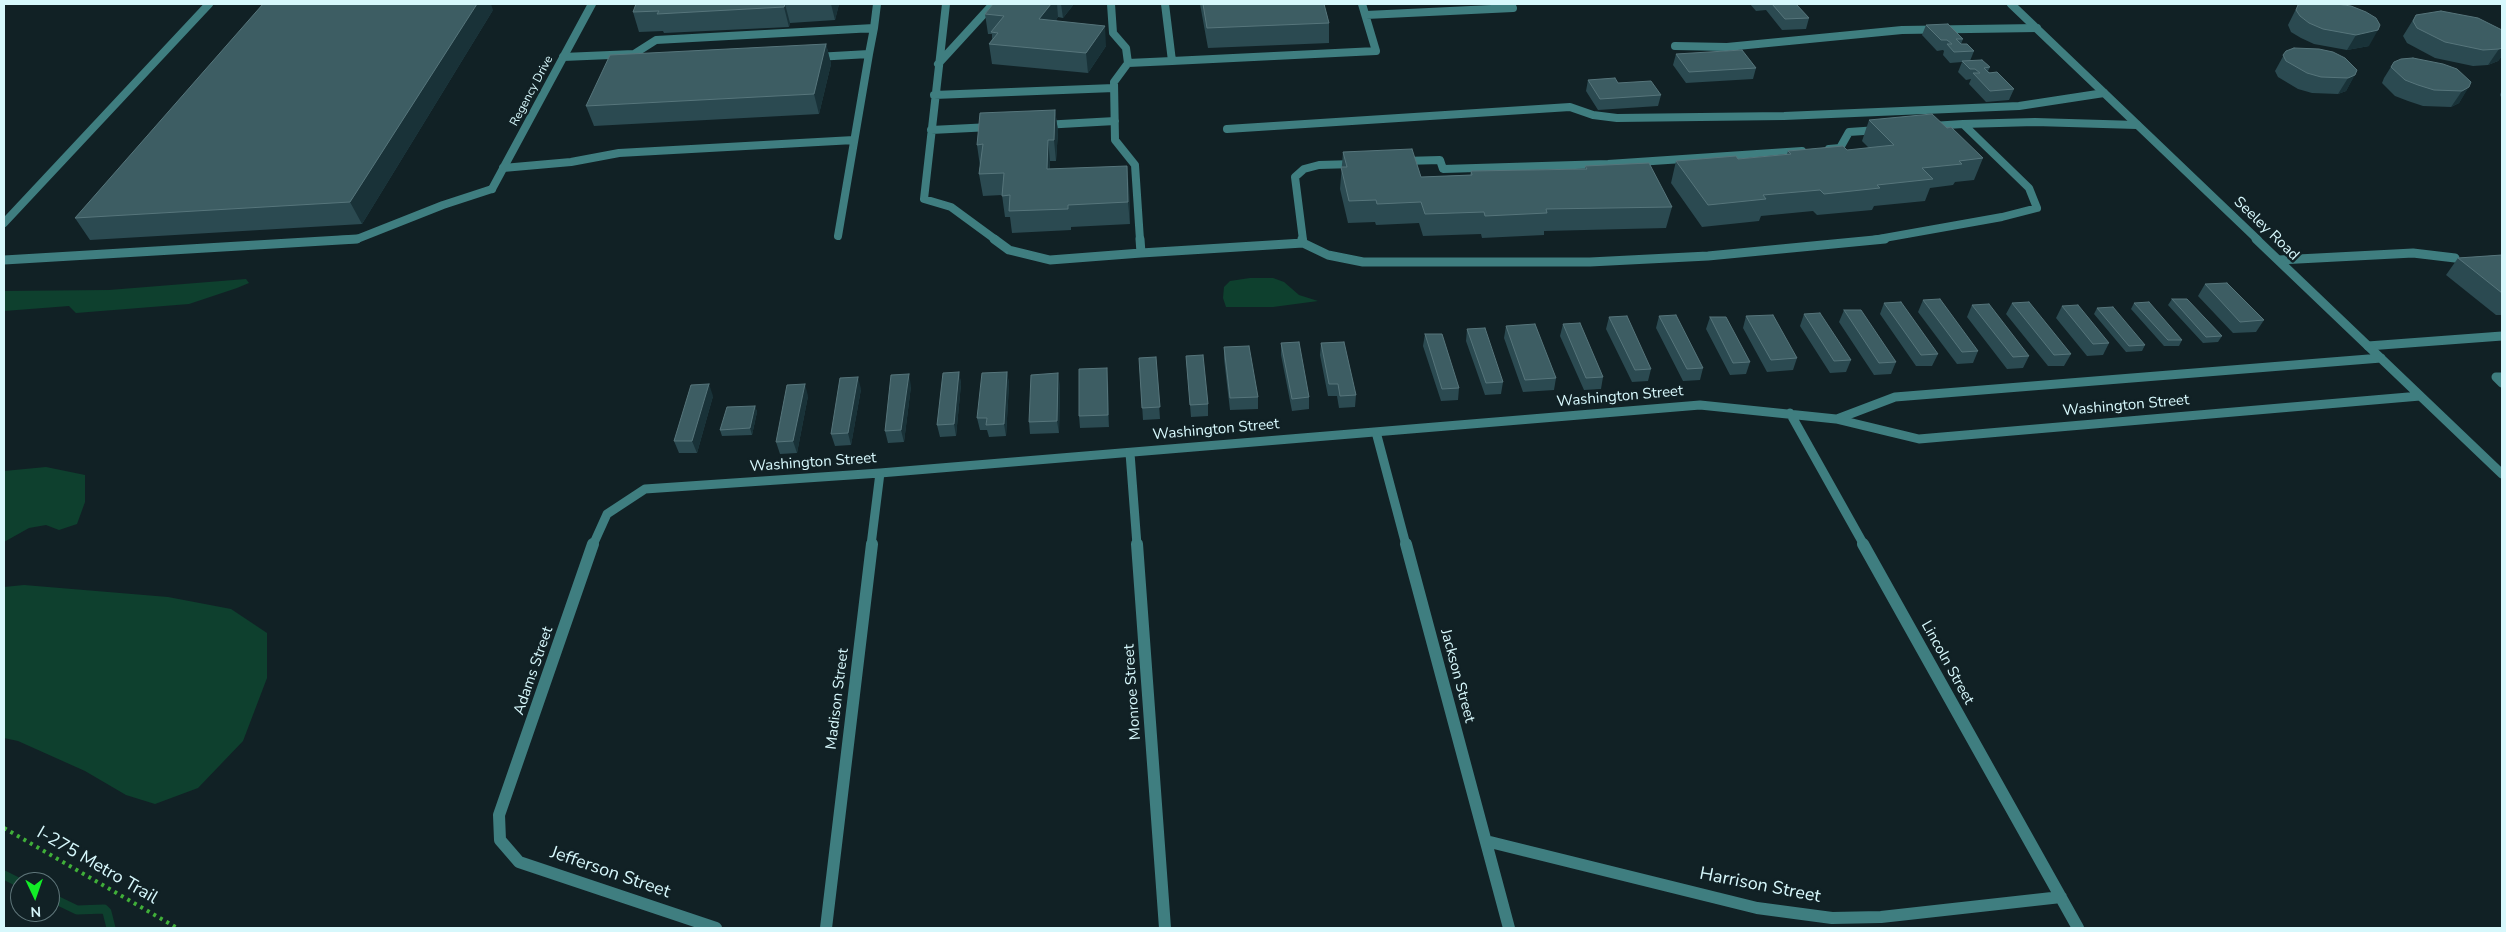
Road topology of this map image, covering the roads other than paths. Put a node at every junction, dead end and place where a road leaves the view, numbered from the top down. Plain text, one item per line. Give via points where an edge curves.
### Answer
1 (209, 4) edge
2 (592, 4) edge
3 (878, 4) edge
4 (946, 4) edge
5 (993, 4) edge
6 (1111, 4) edge
7 (1164, 4) edge
8 (1362, 4) edge
9 (1430, 4) edge
10 (1511, 4) edge
11 (2011, 4) edge
12 (1433, 11) junction
13 (1366, 15) junction
14 (874, 28) junction
15 (2037, 28) junction
16 (1675, 46) dead end
17 (634, 54) junction
18 (869, 54) junction
19 (563, 57) junction
20 (811, 57) edge
21 (1172, 61) junction
22 (1128, 63) junction
23 (938, 64) junction
24 (656, 65) edge
25 (1114, 88) junction
26 (2104, 93) junction
27 (934, 95) junction
28 (1115, 122) junction
29 (1964, 124) junction
30 (1037, 125) edge
31 (2137, 125) junction
32 (998, 127) edge
33 (1924, 127) edge
34 (1227, 129) dead end
35 (931, 130) junction
36 (1885, 130) edge
37 (854, 140) junction
38 (1821, 149) edge
39 (1811, 150) edge
40 (1394, 162) edge
41 (1366, 163) edge
42 (503, 168) junction
43 (4, 223) edge
44 (838, 236) dead end
45 (1303, 243) junction
46 (1141, 253) junction
47 (2456, 258) edge
48 (4, 260) edge
49 (2278, 260) junction
50 (2502, 336) edge
51 (2368, 346) junction
52 (2381, 358) junction
53 (2502, 377) edge
54 (2502, 383) edge
55 (2420, 396) junction
56 (1790, 413) junction
57 (1836, 419) junction
58 (1376, 432) junction
59 (1130, 453) junction
60 (880, 473) junction
61 (2502, 474) edge
62 (607, 514) joint
63 (500, 840) joint
64 (1486, 842) junction
65 (2061, 897) junction
66 (716, 928) edge
67 (826, 928) edge
68 (1165, 928) edge
69 (1510, 928) edge
70 (2078, 928) edge

1 - 43 street
2 - 19 street, Regency Drive
3 - 14 street
4 - 23 street
5 - 23 street
6 - 22 street via 1113,33 1126,48
7 - 21 street
8 - 13 street
9 - 12 street
10 - 12 street via 1513,8
11 - 15 street, Seeley Road
12 - 13 street
13 - 21 street via 1376,51
14 - 17 street via 656,40
14 - 18 street
15 - 16 street via 1902,30 1727,47
15 - 26 street, Seeley Road
17 - 19 street
17 - 24 street via 646,66
18 - 20 street
18 - 37 street
19 - 42 street, Regency Drive
21 - 22 street
22 - 25 street via 1114,82
23 - 27 street
25 - 27 street
25 - 28 street
26 - 31 street, Seeley Road
26 - 34 street via 2019,106 1784,116 1617,118 1593,115 1570,107
27 - 35 street
28 - 30 street
28 - 46 street via 1115,140 1134,165
29 - 31 street
29 - 33 street
29 - 45 street via 2029,188 2037,208 1884,239 1708,256 1590,262 1363,262 1328,255
31 - 49 street, Seeley Road
32 - 35 street
35 - 46 street via 924,199 951,207 1009,250 1050,260
36 - 38 street via 1849,132 1840,148
37 - 42 street via 619,153 571,162
37 - 44 street
39 - 40 street via 1608,164 1482,168 1443,169 1440,160
41 - 45 street via 1319,165 1295,177
42 - 48 street, Regency Drive via 492,189 358,239
45 - 46 street
47 - 49 street via 2413,253
49 - 51 street, Seeley Road
50 - 51 street
51 - 52 street, Seeley Road
52 - 55 street, Seeley Road
52 - 57 street, Washington Street via 1895,398
53 - 54 street via 2496,377
55 - 57 street, Washington Street via 1919,439
55 - 61 street, Seeley Road
56 - 57 street, Washington Street
56 - 58 street, Washington Street via 1700,405
56 - 65 street, Lincoln Street
58 - 59 street, Washington Street
58 - 64 street, Jackson Street
59 - 60 street, Washington Street
59 - 68 street, Monroe Street
60 - 62 street, Washington Street via 645,489
60 - 67 street, Madison Street
62 - 63 street, Adams Street via 594,541 499,815
63 - 66 street, Jefferson Street via 519,862
64 - 65 street, Harrison Street via 1802,916 1881,917
64 - 69 street, Jackson Street
65 - 70 street, Lincoln Street

